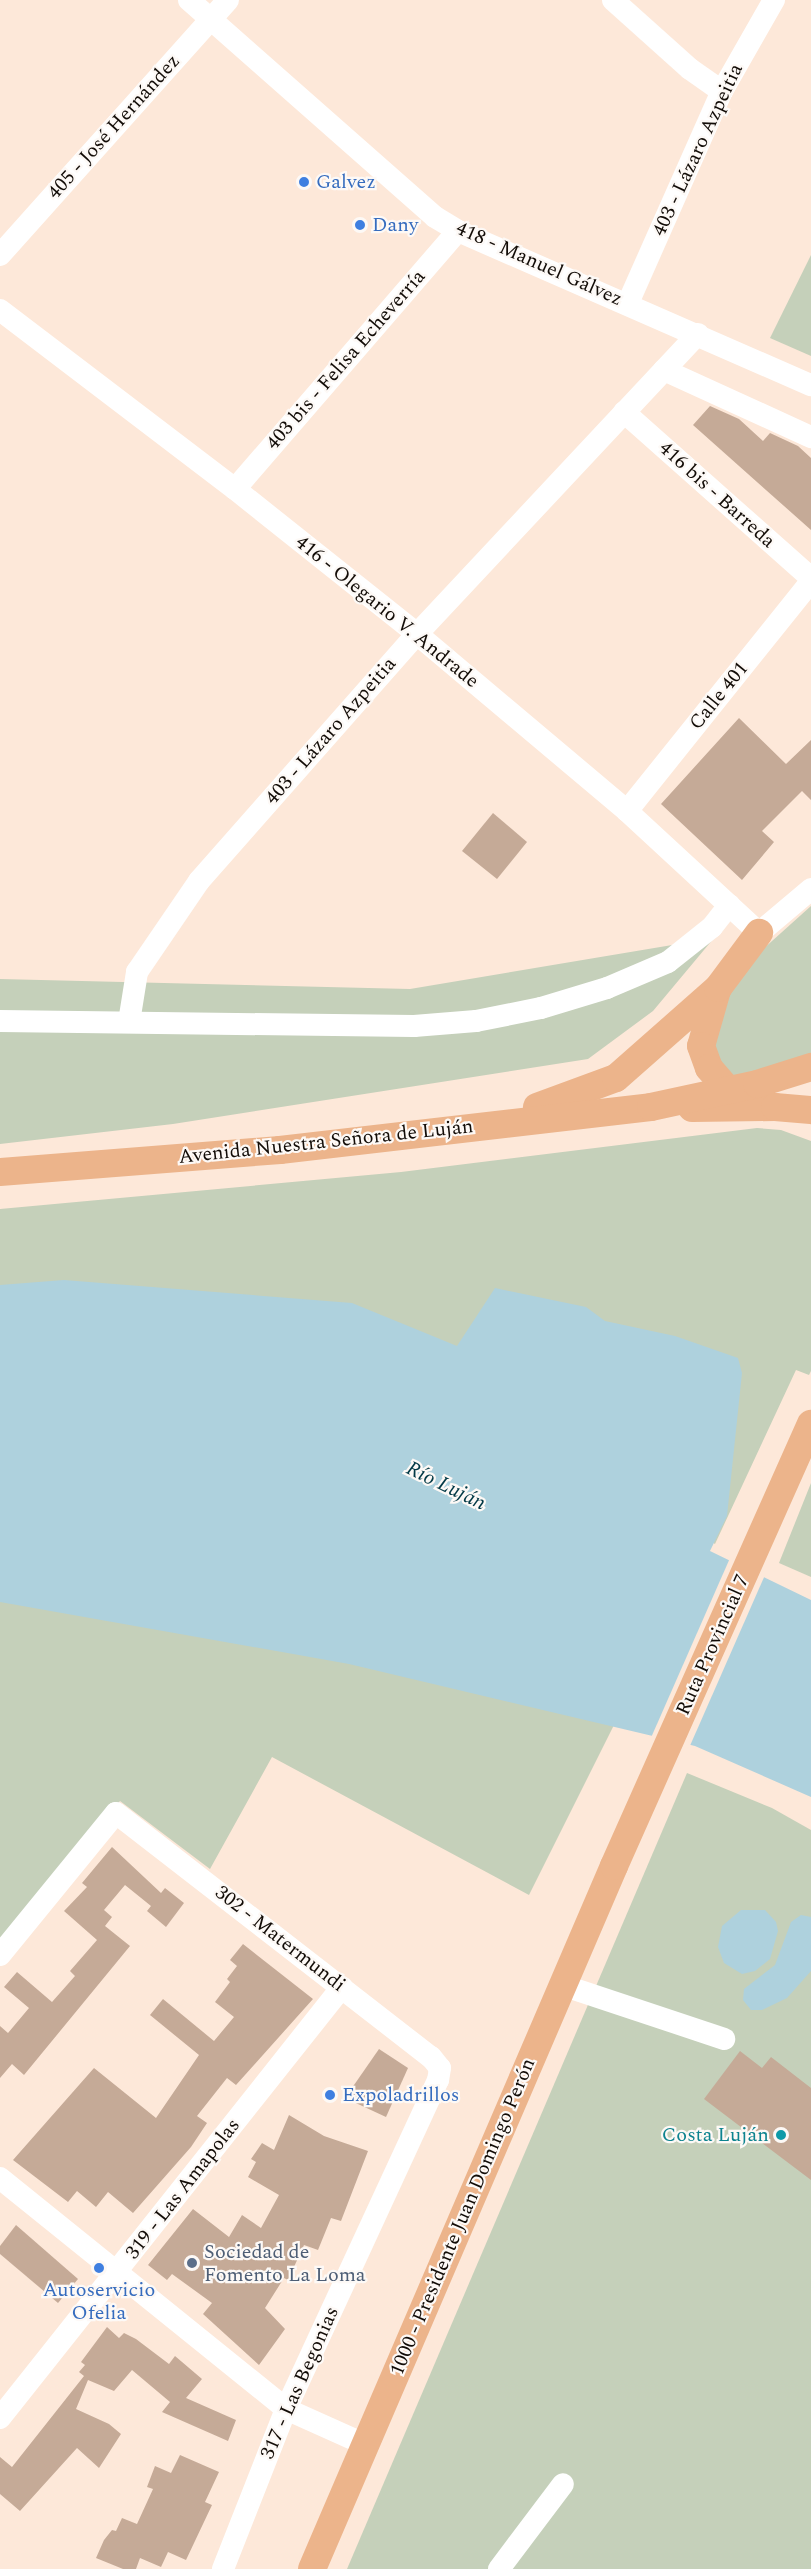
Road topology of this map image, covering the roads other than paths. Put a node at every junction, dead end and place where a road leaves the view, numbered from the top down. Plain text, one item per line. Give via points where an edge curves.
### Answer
1 (189, 0) edge
2 (228, 0) edge
3 (613, 0) edge
4 (774, 0) edge
5 (211, 20) junction
6 (722, 91) junction
7 (458, 231) junction
8 (0, 255) edge
9 (628, 303) junction
10 (0, 310) edge
11 (698, 333) junction
12 (664, 370) junction
13 (811, 385) edge
14 (624, 412) junction
15 (811, 437) edge
16 (235, 489) junction
17 (811, 580) edge
18 (417, 634) junction
19 (627, 811) junction
20 (811, 889) edge
21 (729, 905) junction
22 (759, 933) junction
23 (718, 988) junction
24 (0, 1021) edge
25 (129, 1022) junction
26 (811, 1067) edge
27 (727, 1089) junction
28 (651, 1107) junction
29 (811, 1110) edge
30 (450, 1129) junction
31 (0, 1172) edge
32 (811, 1424) edge
33 (614, 1866) joint
34 (0, 1954) edge
35 (562, 1985) junction
36 (342, 1987) junction
37 (724, 2040) dead end
38 (440, 2068) joint
39 (0, 2178) edge
40 (117, 2272) junction
41 (286, 2409) junction
42 (0, 2418) edge
43 (366, 2445) junction
44 (562, 2484) dead end
45 (223, 2569) edge
46 (312, 2569) edge
47 (499, 2569) edge

1 - 5 street, 418 - Manuel Gálvez
2 - 5 street, 405 - José Hernández
3 - 6 street via 690,69
4 - 6 street, 403 - Lázaro Azpeitia
5 - 7 street, 418 - Manuel Gálvez via 435,217
5 - 8 street, 405 - José Hernández
6 - 9 street, 403 - Lázaro Azpeitia
7 - 9 street, 418 - Manuel Gálvez
7 - 16 street, 403 bis - Felisa Echeverría
9 - 11 street, 418 - Manuel Gálvez
10 - 16 street, 416 - Olegario V. Andrade
11 - 12 street, 403 - Lázaro Azpeitia
11 - 13 street, 418 - Manuel Gálvez
12 - 14 street, 403 - Lázaro Azpeitia
12 - 15 street
14 - 17 street, 416 bis - Barreda
14 - 18 street, 403 - Lázaro Azpeitia
16 - 18 street, 416 - Olegario V. Andrade
17 - 19 street, Calle 401
18 - 19 street, 416 - Olegario V. Andrade
18 - 25 street, 403 - Lázaro Azpeitia via 199,881 164,926 137,972
19 - 21 street, 416 - Olegario V. Andrade
20 - 22 street
21 - 22 street, 416 - Olegario V. Andrade
21 - 25 street via 712,927 668,962 607,988 541,1008 476,1021 414,1026
22 - 23 main road
23 - 27 main road via 701,1046 709,1068
23 - 30 main road via 616,1078 549,1104
24 - 25 street
26 - 27 main road, Avenida Nuestra Señora de Luján
27 - 28 main road, Avenida Nuestra Señora de Luján
28 - 29 main road, Avenida Nuestra Señora de Luján
28 - 30 main road, Avenida Nuestra Señora de Luján
30 - 31 main road, Avenida Nuestra Señora de Luján via 280,1150
32 - 33 main road, Ruta Provincial 7
33 - 35 main road, 1000 - Presidente Juan Domingo Perón
34 - 36 street, 302 - Matermundi via 116,1813
35 - 37 street
35 - 43 main road, 1000 - Presidente Juan Domingo Perón
36 - 38 street, 302 - Matermundi
36 - 40 street, 319 - Las Amapolas
38 - 41 street, 317 - Las Begonias via 438,2080
39 - 40 street
40 - 41 street
40 - 42 street, 319 - Las Amapolas
41 - 43 street
41 - 45 street, 317 - Las Begonias
43 - 46 main road, 1000 - Presidente Juan Domingo Perón
44 - 47 street

